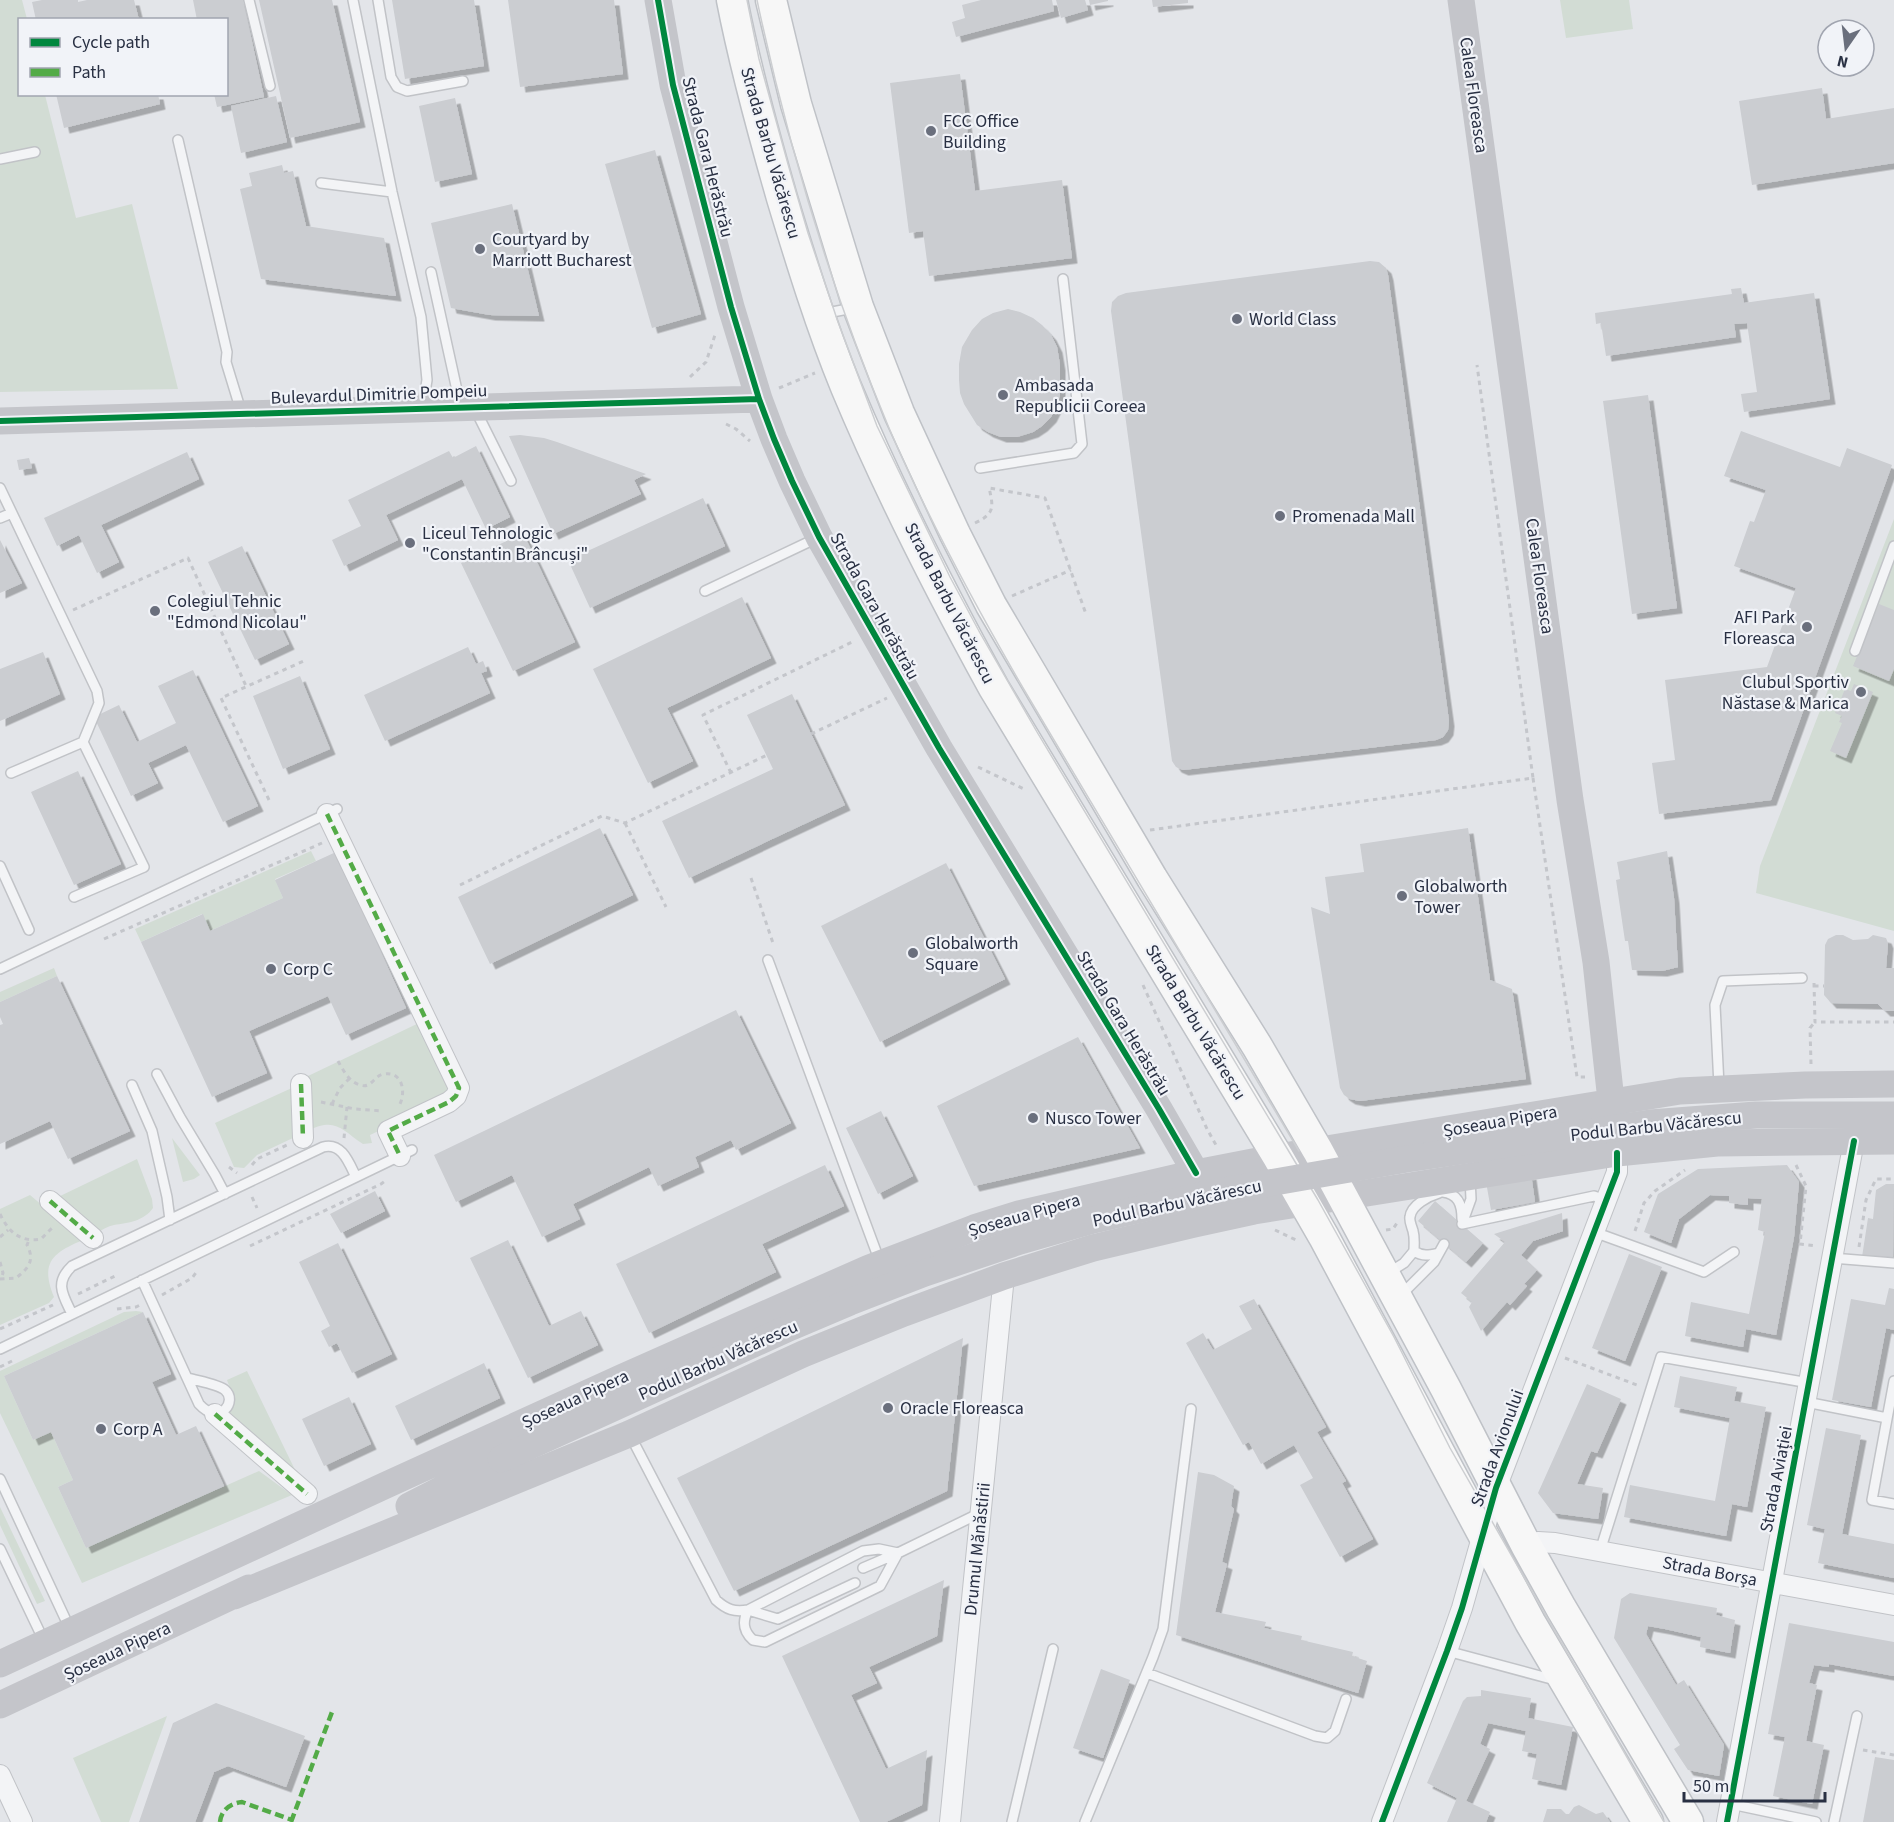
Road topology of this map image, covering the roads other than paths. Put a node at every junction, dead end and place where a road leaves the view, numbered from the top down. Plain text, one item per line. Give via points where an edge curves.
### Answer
1 (249, 0) edge
2 (353, 0) edge
3 (378, 0) edge
4 (658, 0) edge
5 (732, 0) edge
6 (771, 0) edge
7 (1461, 0) edge
8 (463, 81) dead end
9 (270, 86) dead end
10 (178, 140) dead end
11 (35, 152) dead end
12 (0, 159) edge
13 (321, 183) dead end
14 (392, 192) junction
15 (431, 272) dead end
16 (1063, 279) dead end
17 (858, 307) junction
18 (820, 314) junction
19 (759, 399) junction
20 (467, 406) junction
21 (423, 408) junction
22 (242, 413) junction
23 (0, 421) edge
24 (980, 468) dead end
25 (511, 482) dead end
26 (0, 488) edge
27 (12, 513) junction
28 (0, 518) edge
29 (819, 537) junction
30 (1894, 546) edge
31 (705, 591) dead end
32 (1855, 651) dead end
33 (83, 742) junction
34 (11, 773) dead end
35 (332, 812) joint
36 (0, 866) edge
37 (74, 897) dead end
38 (29, 930) dead end
39 (768, 960) road end
40 (0, 969) edge
41 (1802, 978) road end
42 (157, 1074) dead end
43 (132, 1084) dead end
44 (1894, 1084) edge
45 (301, 1091) road end
46 (1708, 1097) junction
47 (1611, 1102) junction
48 (1894, 1108) edge
49 (1894, 1115) edge
50 (303, 1138) dead end
51 (1854, 1141) junction
52 (1894, 1141) edge
53 (1318, 1151) junction
54 (406, 1153) joint
55 (1617, 1153) junction
56 (1278, 1157) junction
57 (1196, 1173) junction
58 (356, 1177) junction
59 (1453, 1182) junction
60 (225, 1194) junction
61 (1341, 1197) junction
62 (1606, 1200) junction
63 (1305, 1203) junction
64 (57, 1207) road end
65 (170, 1220) junction
66 (1462, 1224) junction
67 (1594, 1232) junction
68 (93, 1238) dead end
69 (1444, 1244) dead end
70 (1414, 1251) junction
71 (1734, 1252) dead end
72 (1439, 1253) junction
73 (1832, 1258) junction
74 (1894, 1263) edge
75 (881, 1264) junction
76 (1004, 1276) junction
77 (142, 1280) junction
78 (1391, 1287) junction
79 (72, 1314) junction
80 (0, 1348) edge
81 (188, 1378) junction
82 (1894, 1381) edge
83 (1807, 1392) junction
84 (1191, 1409) dead end
85 (215, 1414) junction
86 (1887, 1418) junction
87 (629, 1434) junction
88 (501, 1459) junction
89 (0, 1479) edge
90 (1496, 1488) junction
91 (307, 1494) dead end
92 (1894, 1504) edge
93 (980, 1513) junction
94 (1483, 1534) junction
95 (1526, 1545) junction
96 (0, 1549) edge
97 (1600, 1551) junction
98 (898, 1553) junction
99 (214, 1564) junction
100 (863, 1568) dead end
101 (855, 1583) dead end
102 (1772, 1583) junction
103 (234, 1596) junction
104 (1894, 1605) edge
105 (748, 1610) junction
106 (76, 1629) junction
107 (45, 1643) junction
108 (1053, 1649) dead end
109 (1447, 1651) junction
110 (0, 1664) edge
111 (1147, 1673) junction
112 (1567, 1683) junction
113 (0, 1687) edge
114 (1346, 1699) dead end
115 (0, 1705) edge
116 (1857, 1716) dead end
117 (0, 1775) edge
118 (1728, 1813) edge
119 (22, 1822) edge
120 (950, 1822) edge
121 (1012, 1822) edge
122 (1085, 1822) edge
123 (1382, 1822) edge
124 (1648, 1822) edge
125 (1688, 1822) edge
126 (1816, 1822) edge
127 (1834, 1822) edge

1 - 9 lane
2 - 14 lane
3 - 8 lane via 391,77 397,87 407,91
4 - 19 main road, Strada Gara Herăstrău via 673,85
5 - 18 main road, Strada Barbu Văcărescu via 760,123
6 - 17 main road, Strada Barbu Văcărescu via 796,104
7 - 47 main road, Calea Floreasca via 1596,962
10 - 22 lane via 226,362
11 - 12 lane
13 - 14 lane
14 - 21 lane via 421,317 427,380
15 - 20 lane
16 - 24 lane via 1082,444 1074,453
17 - 18 lane
17 - 53 main road, Strada Barbu Văcărescu via 899,413 991,605
18 - 56 main road, Strada Barbu Văcărescu via 871,444 952,612
19 - 20 main road, Bulevardul Dimitrie Pompeiu
19 - 29 main road, Strada Gara Herăstrău
20 - 21 main road, Bulevardul Dimitrie Pompeiu
20 - 25 lane
21 - 22 main road, Bulevardul Dimitrie Pompeiu
22 - 23 main road, Bulevardul Dimitrie Pompeiu
26 - 27 lane
27 - 28 lane
27 - 33 lane via 97,691 99,703
29 - 31 lane
29 - 57 main road, Strada Gara Herăstrău via 939,748
30 - 32 lane
33 - 34 lane
33 - 37 lane via 144,867
35 - 40 lane
35 - 54 street via 338,835 459,1088 449,1102 388,1131
36 - 38 lane
39 - 75 lane
41 - 46 lane via 1723,981 1715,1005
42 - 60 lane
43 - 65 lane via 152,1131
44 - 46 main road, Șoseaua Pipera
45 - 50 street
46 - 47 main road, Șoseaua Pipera
46 - 48 lane
47 - 53 main road, Șoseaua Pipera
47 - 55 main road, Calea Floreasca
49 - 88 main road, Podul Barbu Văcărescu, bridge via 1756,1115 1650,1123 1212,1192 1093,1220 936,1269 850,1302
51 - 52 main road, Șoseaua Pipera
51 - 55 main road, Șoseaua Pipera via 1717,1143
51 - 73 street, Strada Aviației
53 - 56 main road, Șoseaua Pipera
53 - 61 main road, Strada Barbu Văcărescu
54 - 58 lane
55 - 59 main road, Șoseaua Pipera
55 - 62 street, Strada Avionului via 1617,1172
56 - 57 main road, Șoseaua Pipera
56 - 63 main road, Strada Barbu Văcărescu
57 - 75 main road, Șoseaua Pipera via 1019,1214
58 - 60 lane via 341,1150 328,1145
58 - 77 lane
59 - 61 main road, Șoseaua Pipera
59 - 66 lane via 1450,1193 1461,1206
59 - 66 lane via 1471,1199
59 - 70 lane via 1412,1212 1409,1218
60 - 65 lane
61 - 63 main road, Șoseaua Pipera
61 - 78 main road, Strada Barbu Văcărescu
62 - 66 lane via 1594,1196
62 - 67 street, Strada Avionului
63 - 76 main road, Șoseaua Pipera via 1093,1248
63 - 94 main road, Strada Barbu Văcărescu
64 - 68 street
65 - 79 lane via 72,1266 62,1280 61,1290
67 - 71 lane via 1704,1272
67 - 90 street, Strada Avionului
69 - 72 lane
70 - 72 lane via 1426,1255
70 - 78 lane
72 - 78 lane via 1434,1262
73 - 74 lane
73 - 83 street, Strada Aviației
75 - 99 main road, Șoseaua Pipera
76 - 87 main road, Șoseaua Pipera via 803,1354
76 - 93 street, Drumul Mănăstirii
77 - 79 lane
77 - 81 lane
78 - 90 main road, Strada Barbu Văcărescu
79 - 80 lane
81 - 85 lane via 199,1404
81 - 85 lane via 226,1390 228,1406
82 - 86 lane
83 - 86 lane
83 - 97 lane via 1661,1357
83 - 102 street, Strada Aviației
84 - 111 lane via 1163,1629
85 - 91 street
86 - 92 lane via 1872,1500
87 - 103 main road, Șoseaua Pipera
87 - 105 lane via 716,1600 729,1610
88 - 99 main road, Șoseaua Pipera
88 - 103 main road, Șoseaua Pipera
89 - 106 lane
90 - 94 street, Strada Avionului
90 - 95 main road, Strada Barbu Văcărescu
93 - 98 lane
93 - 120 street, Drumul Mănăstirii
94 - 109 street, Strada Avionului
94 - 112 main road, Strada Barbu Văcărescu
95 - 97 street, Strada Borșa via 1555,1543
95 - 125 main road, Strada Barbu Văcărescu
96 - 107 lane
97 - 102 street, Strada Borșa
98 - 100 lane
98 - 105 lane via 863,1551
98 - 105 lane via 880,1586 765,1642 757,1642 748,1634 743,1622
99 - 106 main road, Șoseaua Pipera
101 - 105 lane via 778,1619
102 - 104 street, Strada Borșa
102 - 118 street, Strada Aviației
103 - 115 main road, Șoseaua Pipera
106 - 107 main road, Șoseaua Pipera
106 - 113 main road, Șoseaua Pipera via 77,1646 66,1656
107 - 110 main road, Șoseaua Pipera
108 - 121 lane
109 - 112 lane
109 - 123 street, Strada Avionului
111 - 114 lane via 1327,1738 1335,1731
111 - 122 lane
112 - 124 main road, Strada Barbu Văcărescu
116 - 127 lane
117 - 119 street
118 - 126 lane

